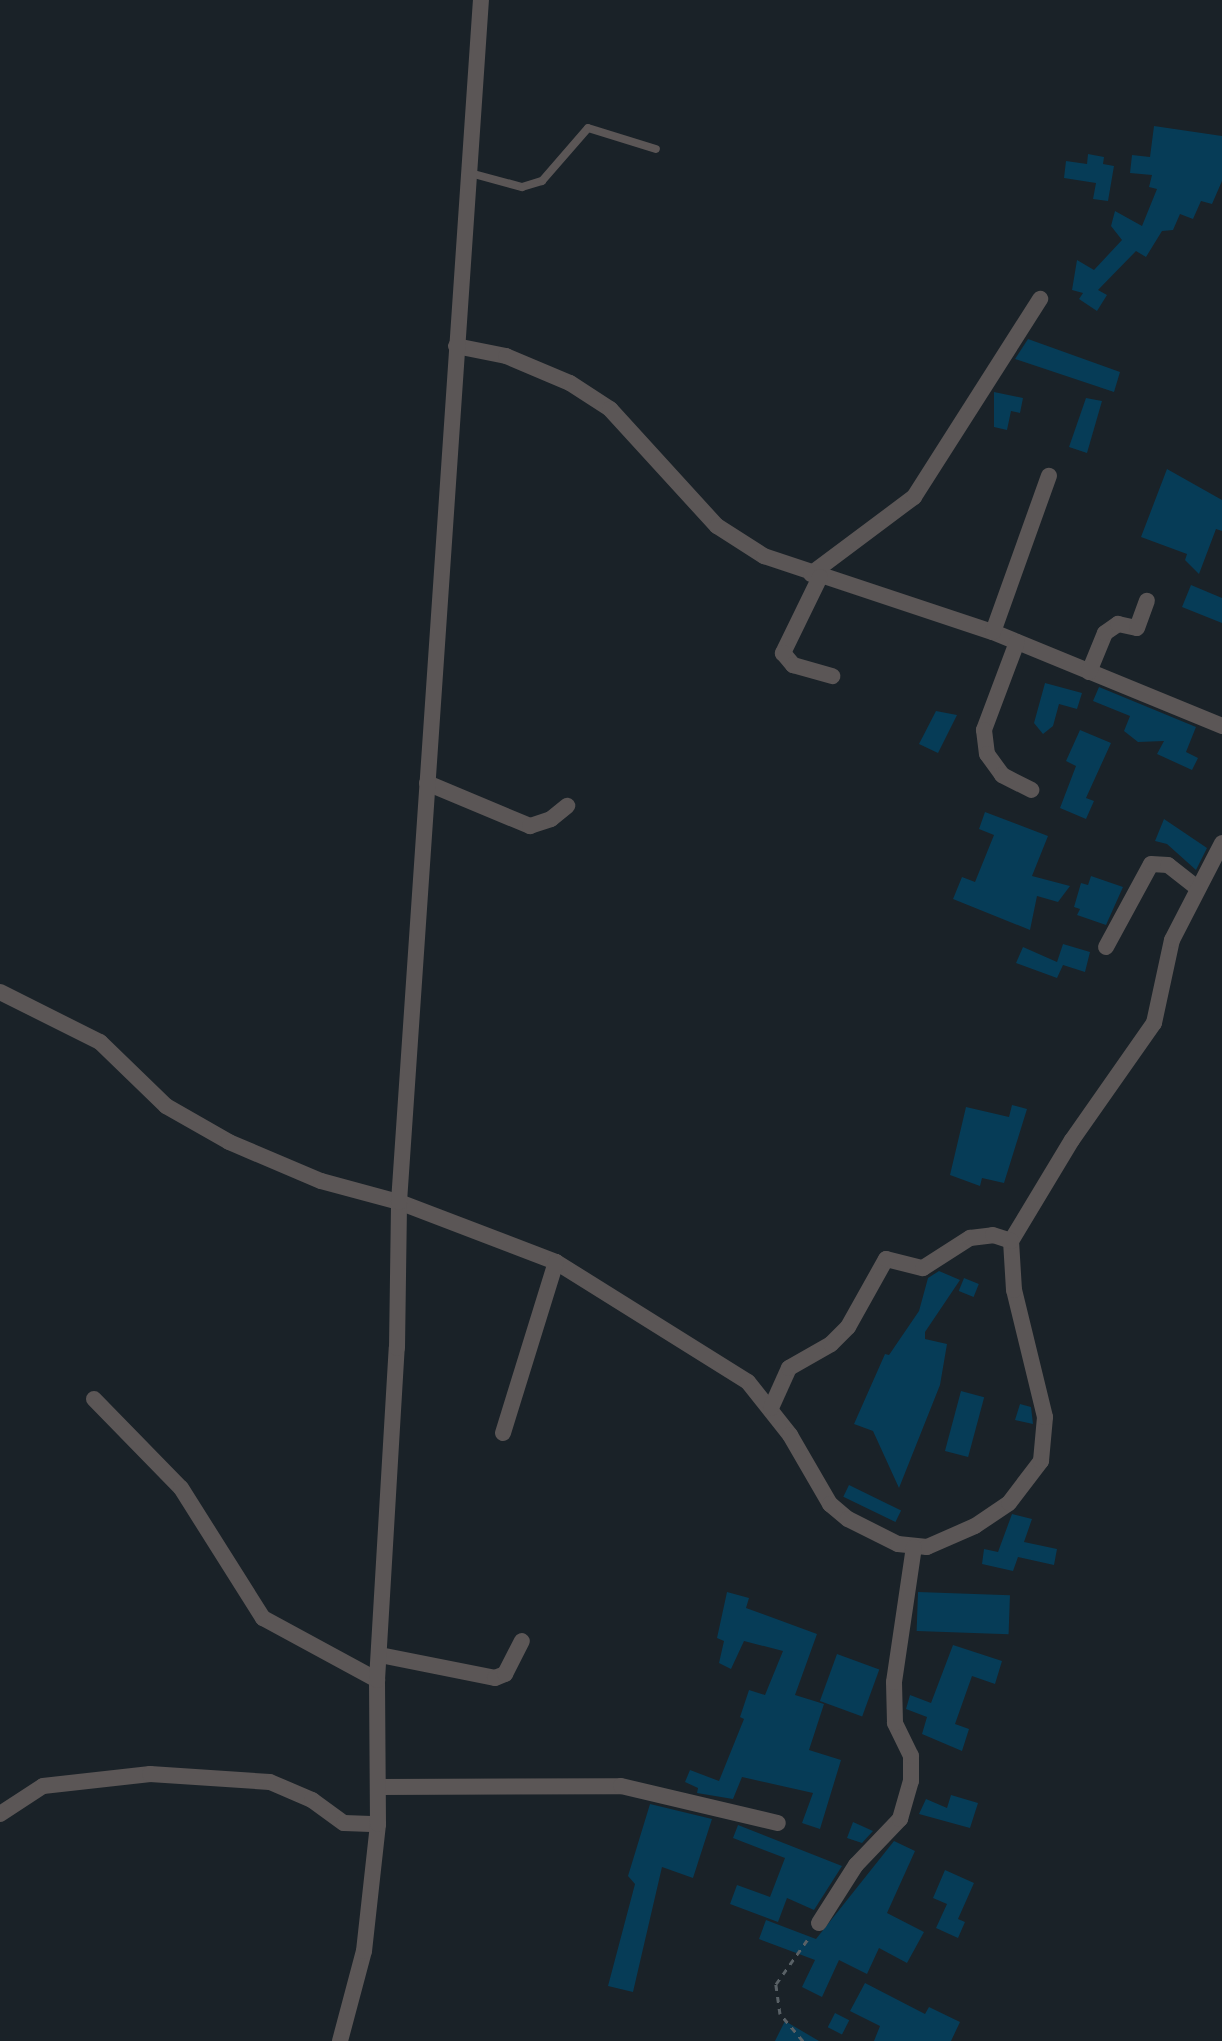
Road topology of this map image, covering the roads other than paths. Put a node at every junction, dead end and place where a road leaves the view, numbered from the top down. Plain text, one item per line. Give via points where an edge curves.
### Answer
1 (481, 0) edge
2 (656, 149) dead end
3 (470, 173) junction
4 (1040, 299) dead end
5 (456, 346) junction
6 (1049, 476) dead end
7 (816, 575) junction
8 (1147, 601) dead end
9 (993, 632) junction
10 (1017, 642) junction
11 (1089, 672) junction
12 (832, 676) dead end
13 (1222, 726) edge
14 (427, 783) junction
15 (1031, 790) dead end
16 (567, 806) dead end
17 (1222, 843) edge
18 (1195, 886) junction
19 (1106, 947) dead end
20 (0, 992) edge
21 (399, 1202) junction
22 (1011, 1241) junction
23 (556, 1262) junction
24 (94, 1399) dead end
25 (771, 1408) junction
26 (503, 1433) dead end
27 (914, 1547) junction
28 (522, 1641) dead end
29 (380, 1655) junction
30 (377, 1680) junction
31 (378, 1787) junction
32 (0, 1814) edge
33 (778, 1823) dead end
34 (378, 1824) junction
35 (819, 1923) road end
36 (340, 2041) edge

1 - 3 street
2 - 3 lane via 588,128 542,181 522,187
3 - 5 street
4 - 7 street via 914,497
5 - 7 street via 506,356 597,400 717,526 764,556
5 - 14 street
6 - 9 street
7 - 9 street
7 - 12 street via 783,653 793,665
8 - 11 street via 1137,628 1118,624 1105,633
9 - 10 street
10 - 11 street
10 - 15 street via 984,730 987,754 1002,775
11 - 13 street
14 - 16 street via 530,826
14 - 21 street
17 - 18 street
18 - 19 street via 1168,865 1151,864
18 - 22 street via 1169,950 1154,1023 1072,1140
20 - 21 street via 100,1042 166,1106 229,1142 321,1181
21 - 23 street
21 - 29 street
22 - 25 street via 993,1235 970,1238 923,1268 886,1259 848,1327 831,1344 789,1368
22 - 27 street via 1014,1290 1045,1417 1041,1461 1020,1493 975,1526 927,1547
23 - 25 street via 713,1358 748,1382
23 - 26 street
24 - 30 street via 181,1488 263,1618
25 - 27 street via 830,1504 878,1536
27 - 35 street via 894,1682 895,1723 911,1756 911,1781 900,1819 856,1865
28 - 29 street via 505,1674 495,1678
29 - 30 street
30 - 31 street
31 - 33 street via 621,1786
31 - 34 street
32 - 34 street via 43,1786 150,1774 270,1782 302,1794 344,1823
34 - 36 street via 364,1951

